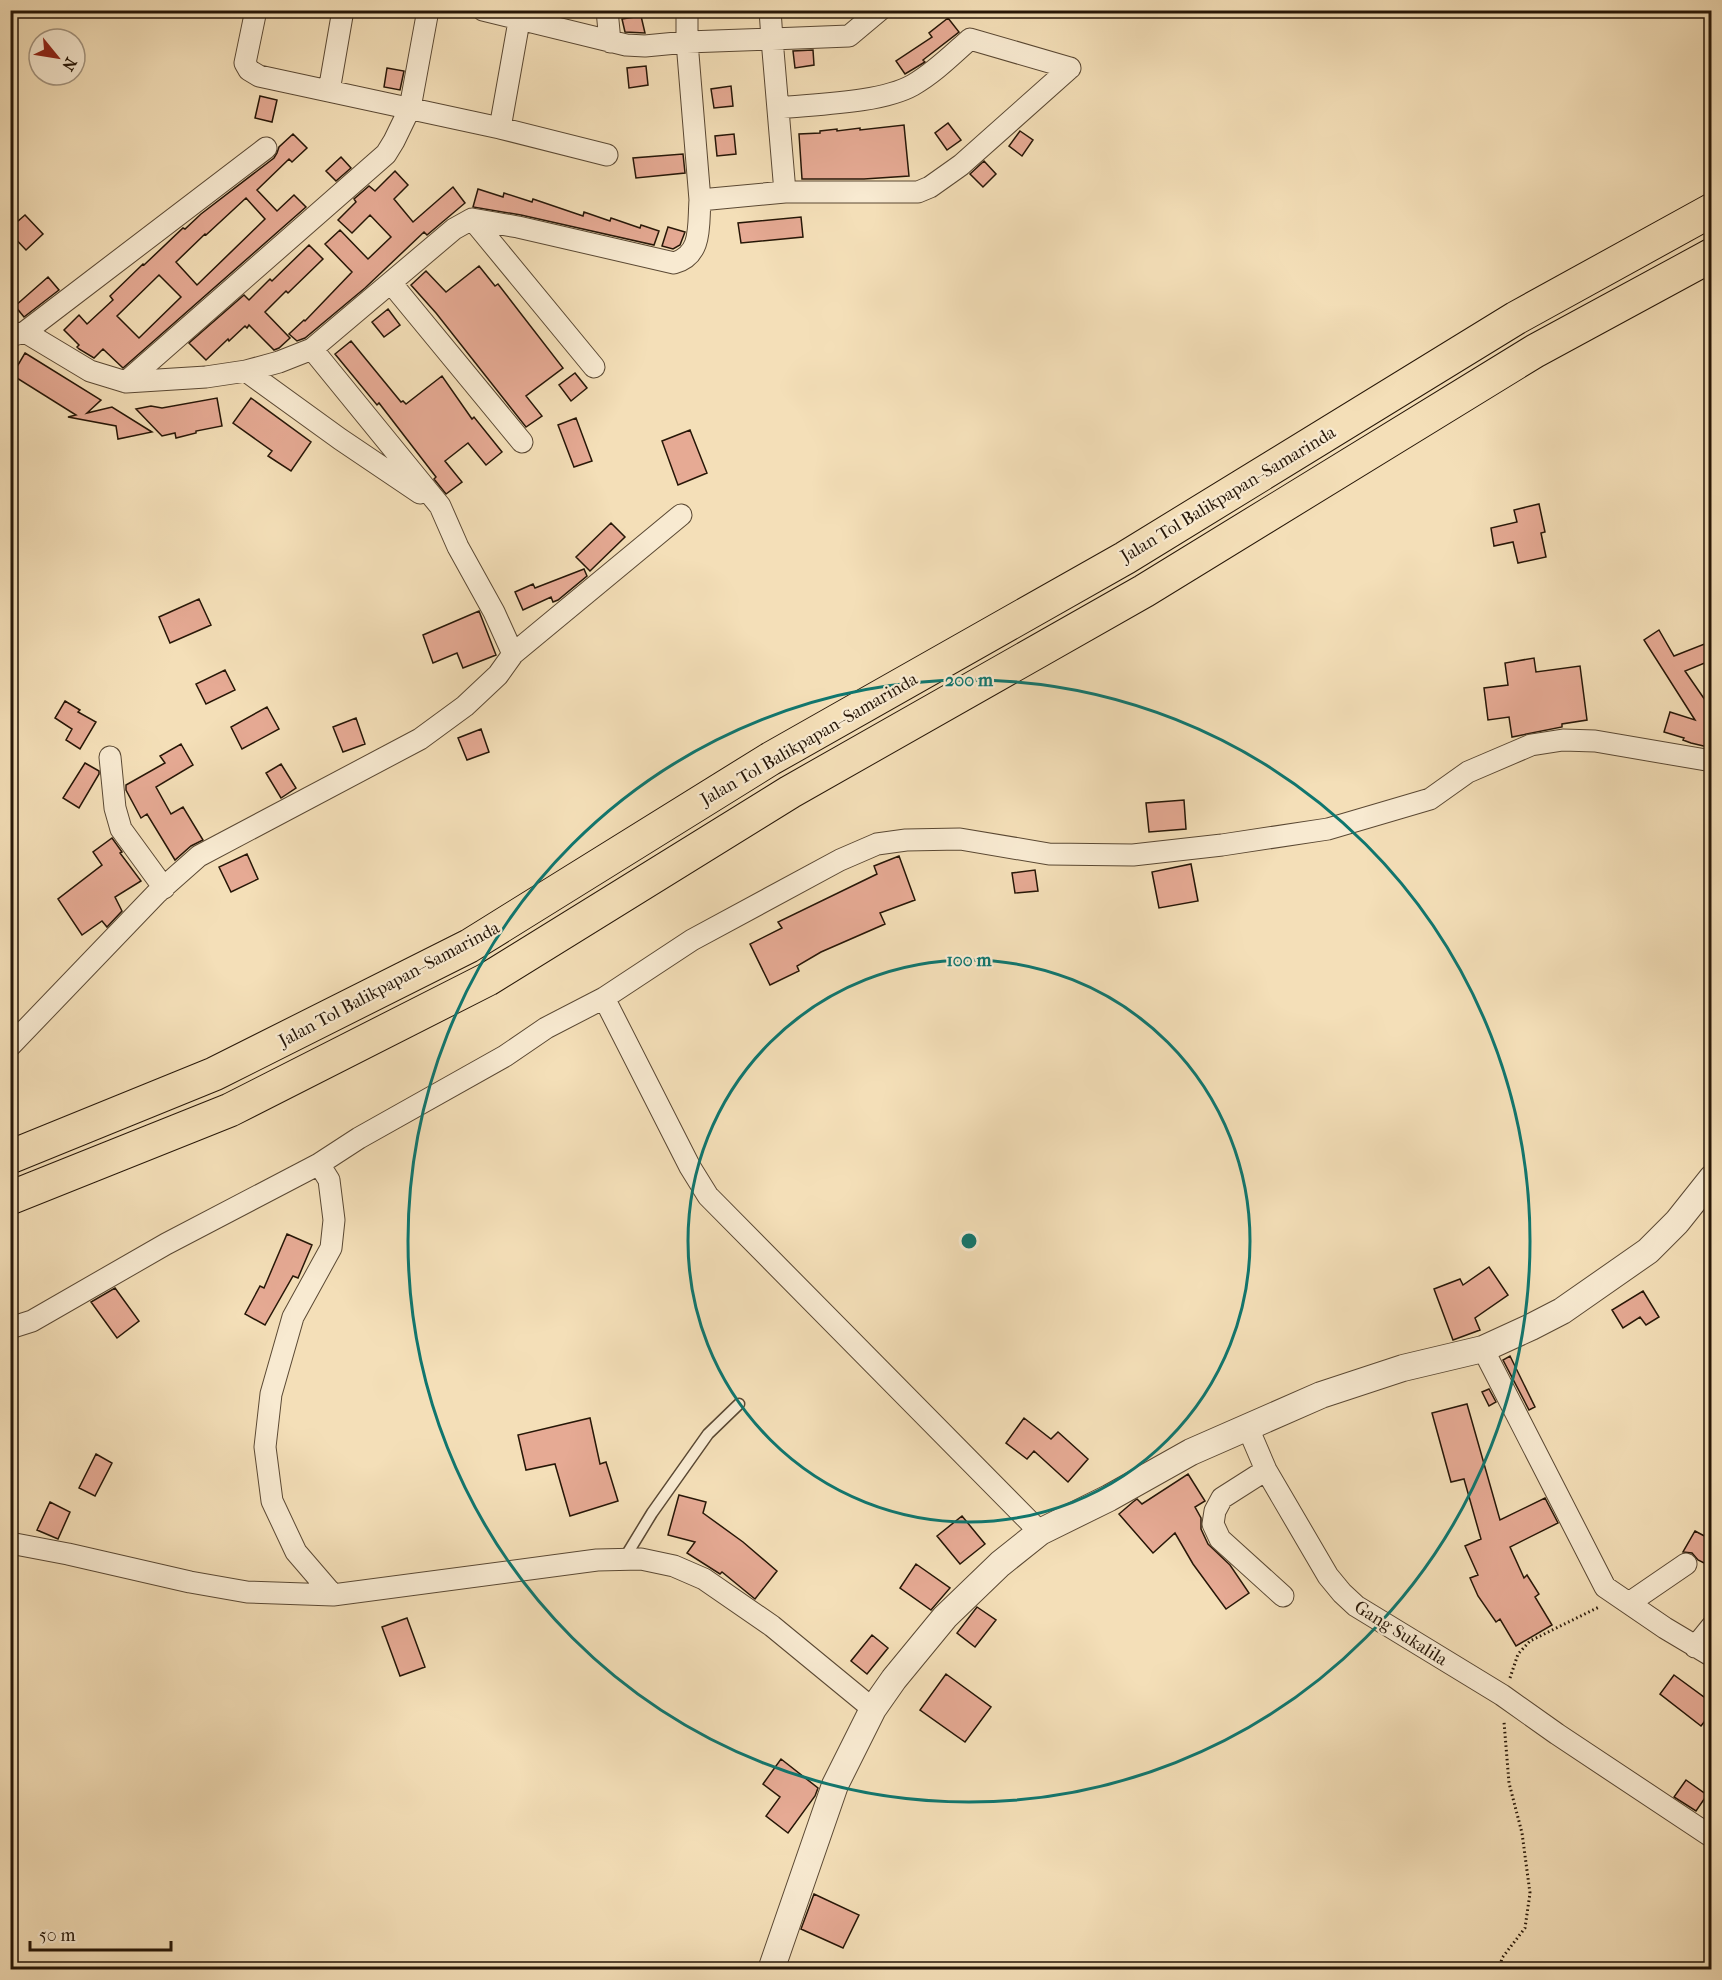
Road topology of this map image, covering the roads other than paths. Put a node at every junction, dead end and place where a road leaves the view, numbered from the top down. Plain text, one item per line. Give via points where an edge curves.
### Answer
1 (256, 10) edge
2 (343, 10) edge
3 (428, 10) edge
4 (483, 10) edge
5 (608, 10) edge
6 (687, 10) edge
7 (770, 10) edge
8 (880, 10) edge
9 (521, 15) edge
10 (772, 39) junction
11 (610, 42) junction
12 (687, 42) junction
13 (329, 91) junction
14 (410, 108) junction
15 (778, 108) junction
16 (500, 128) junction
17 (266, 147) dead end
18 (607, 155) dead end
19 (785, 192) junction
20 (700, 200) junction
21 (1712, 210) edge
22 (472, 219) junction
23 (1712, 255) edge
24 (392, 283) junction
25 (18, 334) edge
26 (312, 349) junction
27 (594, 367) dead end
28 (246, 371) junction
29 (126, 382) junction
30 (522, 442) dead end
31 (440, 507) junction
32 (681, 515) dead end
33 (513, 654) junction
34 (110, 757) dead end
35 (1712, 761) edge
36 (164, 888) junction
37 (604, 998) junction
38 (10, 1046) edge
39 (10, 1157) edge
40 (319, 1164) junction
41 (1712, 1178) edge
42 (10, 1198) edge
43 (10, 1328) edge
44 (1483, 1349) junction
45 (739, 1404) dead end
46 (1248, 1428) junction
47 (1266, 1470) junction
48 (1040, 1532) junction
49 (10, 1543) edge
50 (624, 1559) junction
51 (1686, 1564) dead end
52 (333, 1595) junction
53 (1283, 1596) dead end
54 (1621, 1598) junction
55 (1712, 1626) edge
56 (1703, 1652) edge
57 (873, 1708) junction
58 (1712, 1838) edge
59 (771, 1970) edge

1 - 13 street via 245,63 249,70 259,76
2 - 13 street
3 - 14 street
4 - 9 street
5 - 11 street
6 - 12 street
7 - 10 street
8 - 10 street via 849,36
9 - 11 street
9 - 16 street
10 - 12 street
10 - 15 street
11 - 12 street via 645,46
12 - 20 street
13 - 14 street
14 - 16 street
14 - 29 street via 386,154
15 - 19 street
15 - 19 street via 893,93 935,70 970,39 1070,68 961,165 930,187 918,192
16 - 18 street
17 - 25 street
19 - 20 street
20 - 22 street via 693,251 685,260 674,263
21 - 39 highway, Jalan Tol Balikpapan–Samarinda via 1516,318 1125,558 770,759 469,946 214,1074
22 - 24 street via 460,224
22 - 27 street
23 - 42 highway, Jalan Tol Balikpapan–Samarinda via 1535,351 1144,591 790,792 488,979 230,1110
24 - 26 street
24 - 30 street
25 - 29 street via 90,371
26 - 28 street
26 - 31 street
28 - 29 street via 206,378
28 - 31 street
31 - 33 street
32 - 33 street
33 - 36 street via 498,675 465,706 420,739 199,856
34 - 36 street via 121,829
35 - 37 street via 1595,741 1563,740 1532,745 1468,772 1430,799 1328,829 1134,855 1049,854 960,839 877,844 692,940
36 - 38 street
37 - 40 street via 546,1028
37 - 48 street via 708,1196
40 - 43 street via 166,1244 32,1321
40 - 52 street via 329,1180 334,1220 331,1248 293,1317 271,1394 265,1447 272,1501 296,1552
41 - 44 street via 1677,1222 1639,1257 1562,1311
44 - 46 street via 1403,1368 1321,1395
44 - 54 street via 1600,1580
45 - 50 lane via 708,1434
46 - 47 street, Gang Sukalila
46 - 48 street via 1191,1452
47 - 53 street via 1222,1498 1213,1524 1220,1539
47 - 58 street, Gang Sukalila via 1328,1576 1356,1606 1502,1695
48 - 57 street via 945,1617
49 - 52 street via 247,1592
50 - 52 street via 508,1570
50 - 57 street via 641,1558 674,1566 704,1579 772,1626
51 - 54 street
54 - 56 street
55 - 56 street
57 - 59 street via 835,1785

